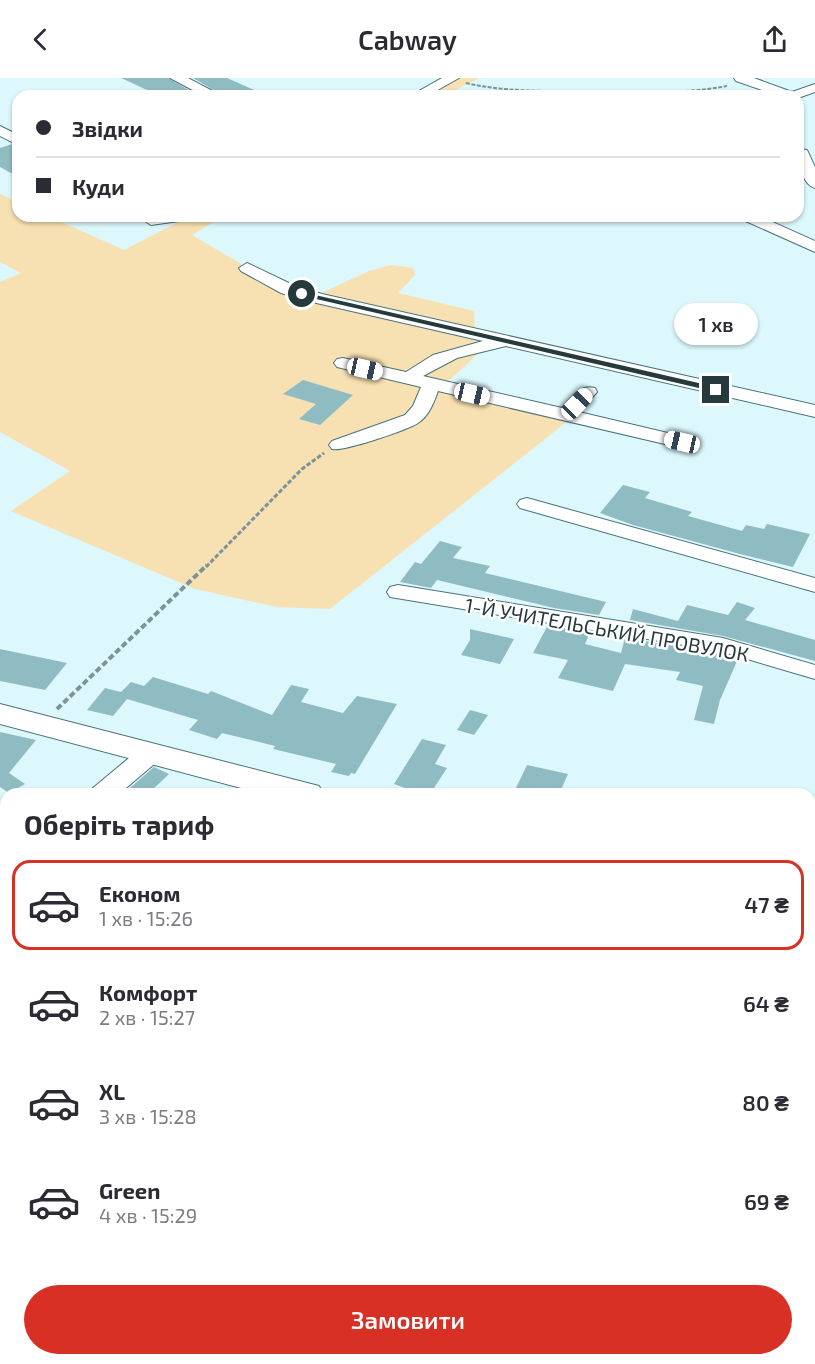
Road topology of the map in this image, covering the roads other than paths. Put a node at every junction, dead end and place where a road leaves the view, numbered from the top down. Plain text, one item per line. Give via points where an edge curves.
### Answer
1 (177, 78) edge
2 (450, 78) edge
3 (745, 79) edge
4 (202, 90) edge
5 (428, 90) edge
6 (775, 90) edge
7 (804, 158) edge
8 (809, 179) edge
9 (759, 222) edge
10 (769, 227) junction
11 (803, 227) dead end
12 (815, 247) edge
13 (247, 268) dead end
14 (511, 343) junction
15 (343, 363) dead end
16 (409, 379) junction
17 (431, 384) junction
18 (588, 392) dead end
19 (815, 411) edge
20 (566, 415) junction
21 (682, 442) dead end
22 (339, 445) road end
23 (527, 504) dead end
24 (815, 585) edge
25 (398, 592) dead end
26 (815, 672) edge
27 (0, 714) edge
28 (150, 754) junction
29 (109, 788) edge
30 (283, 788) edge

1 - 4 street
2 - 5 street
3 - 6 street
7 - 8 street
9 - 10 street
10 - 11 street
10 - 12 street
13 - 14 street via 302,294
14 - 16 street via 484,345 445,357
14 - 19 street
15 - 16 street
16 - 17 street
17 - 20 street
17 - 22 street via 426,401 412,419
18 - 20 street
20 - 21 street
23 - 24 street
25 - 26 street, 1-Й УЧИТЕЛЬСЬКИЙ ПРОВУЛОК via 723,645
27 - 28 main road
28 - 29 street
28 - 30 main road

